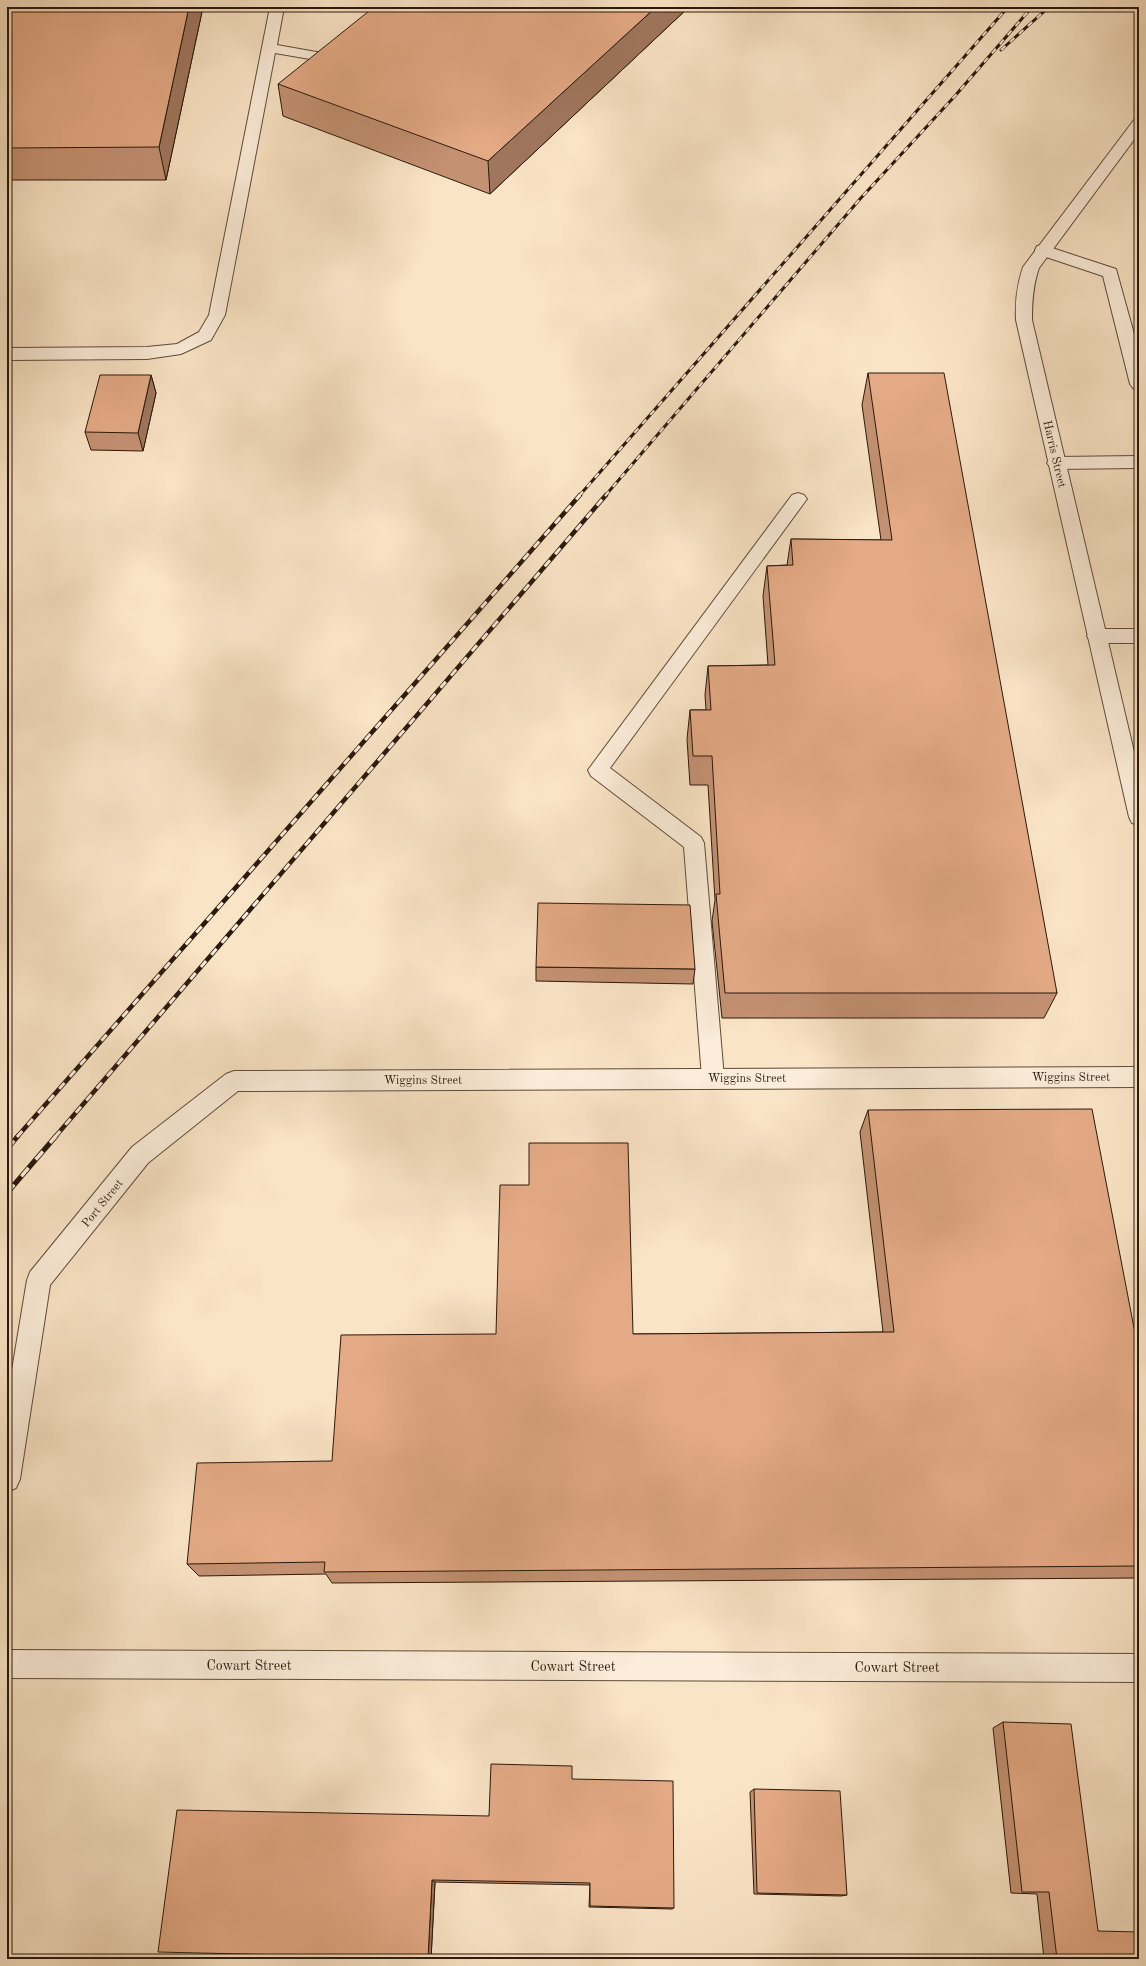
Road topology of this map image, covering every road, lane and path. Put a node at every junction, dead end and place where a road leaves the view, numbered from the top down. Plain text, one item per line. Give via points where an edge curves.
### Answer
1 (277, 7) edge
2 (269, 48) junction
3 (339, 60) edge
4 (1139, 123) edge
5 (1043, 250) junction
6 (7, 354) edge
7 (1139, 384) edge
8 (1056, 462) junction
9 (1139, 462) edge
10 (798, 498) dead end
11 (1097, 636) junction
12 (1139, 636) edge
13 (1139, 817) edge
14 (1139, 1077) edge
15 (713, 1078) junction
16 (354, 1080) joint
17 (7, 1479) edge
18 (7, 1664) edge
19 (1139, 1668) edge

1 - 2 street
2 - 3 street
2 - 6 street via 217,315 205,336 181,349 147,353
4 - 5 street, Harris Street
5 - 7 street via 1110,273
5 - 8 street, Harris Street via 1031,267 1025,283 1024,320
8 - 9 street
8 - 11 street, Harris Street
10 - 15 street via 598,770 694,843
11 - 12 street
11 - 13 street, Harris Street
14 - 15 street, Wiggins Street
15 - 16 street, Wiggins Street
16 - 17 street, Port Street via 234,1081 140,1155 39,1280
18 - 19 street, Cowart Street

